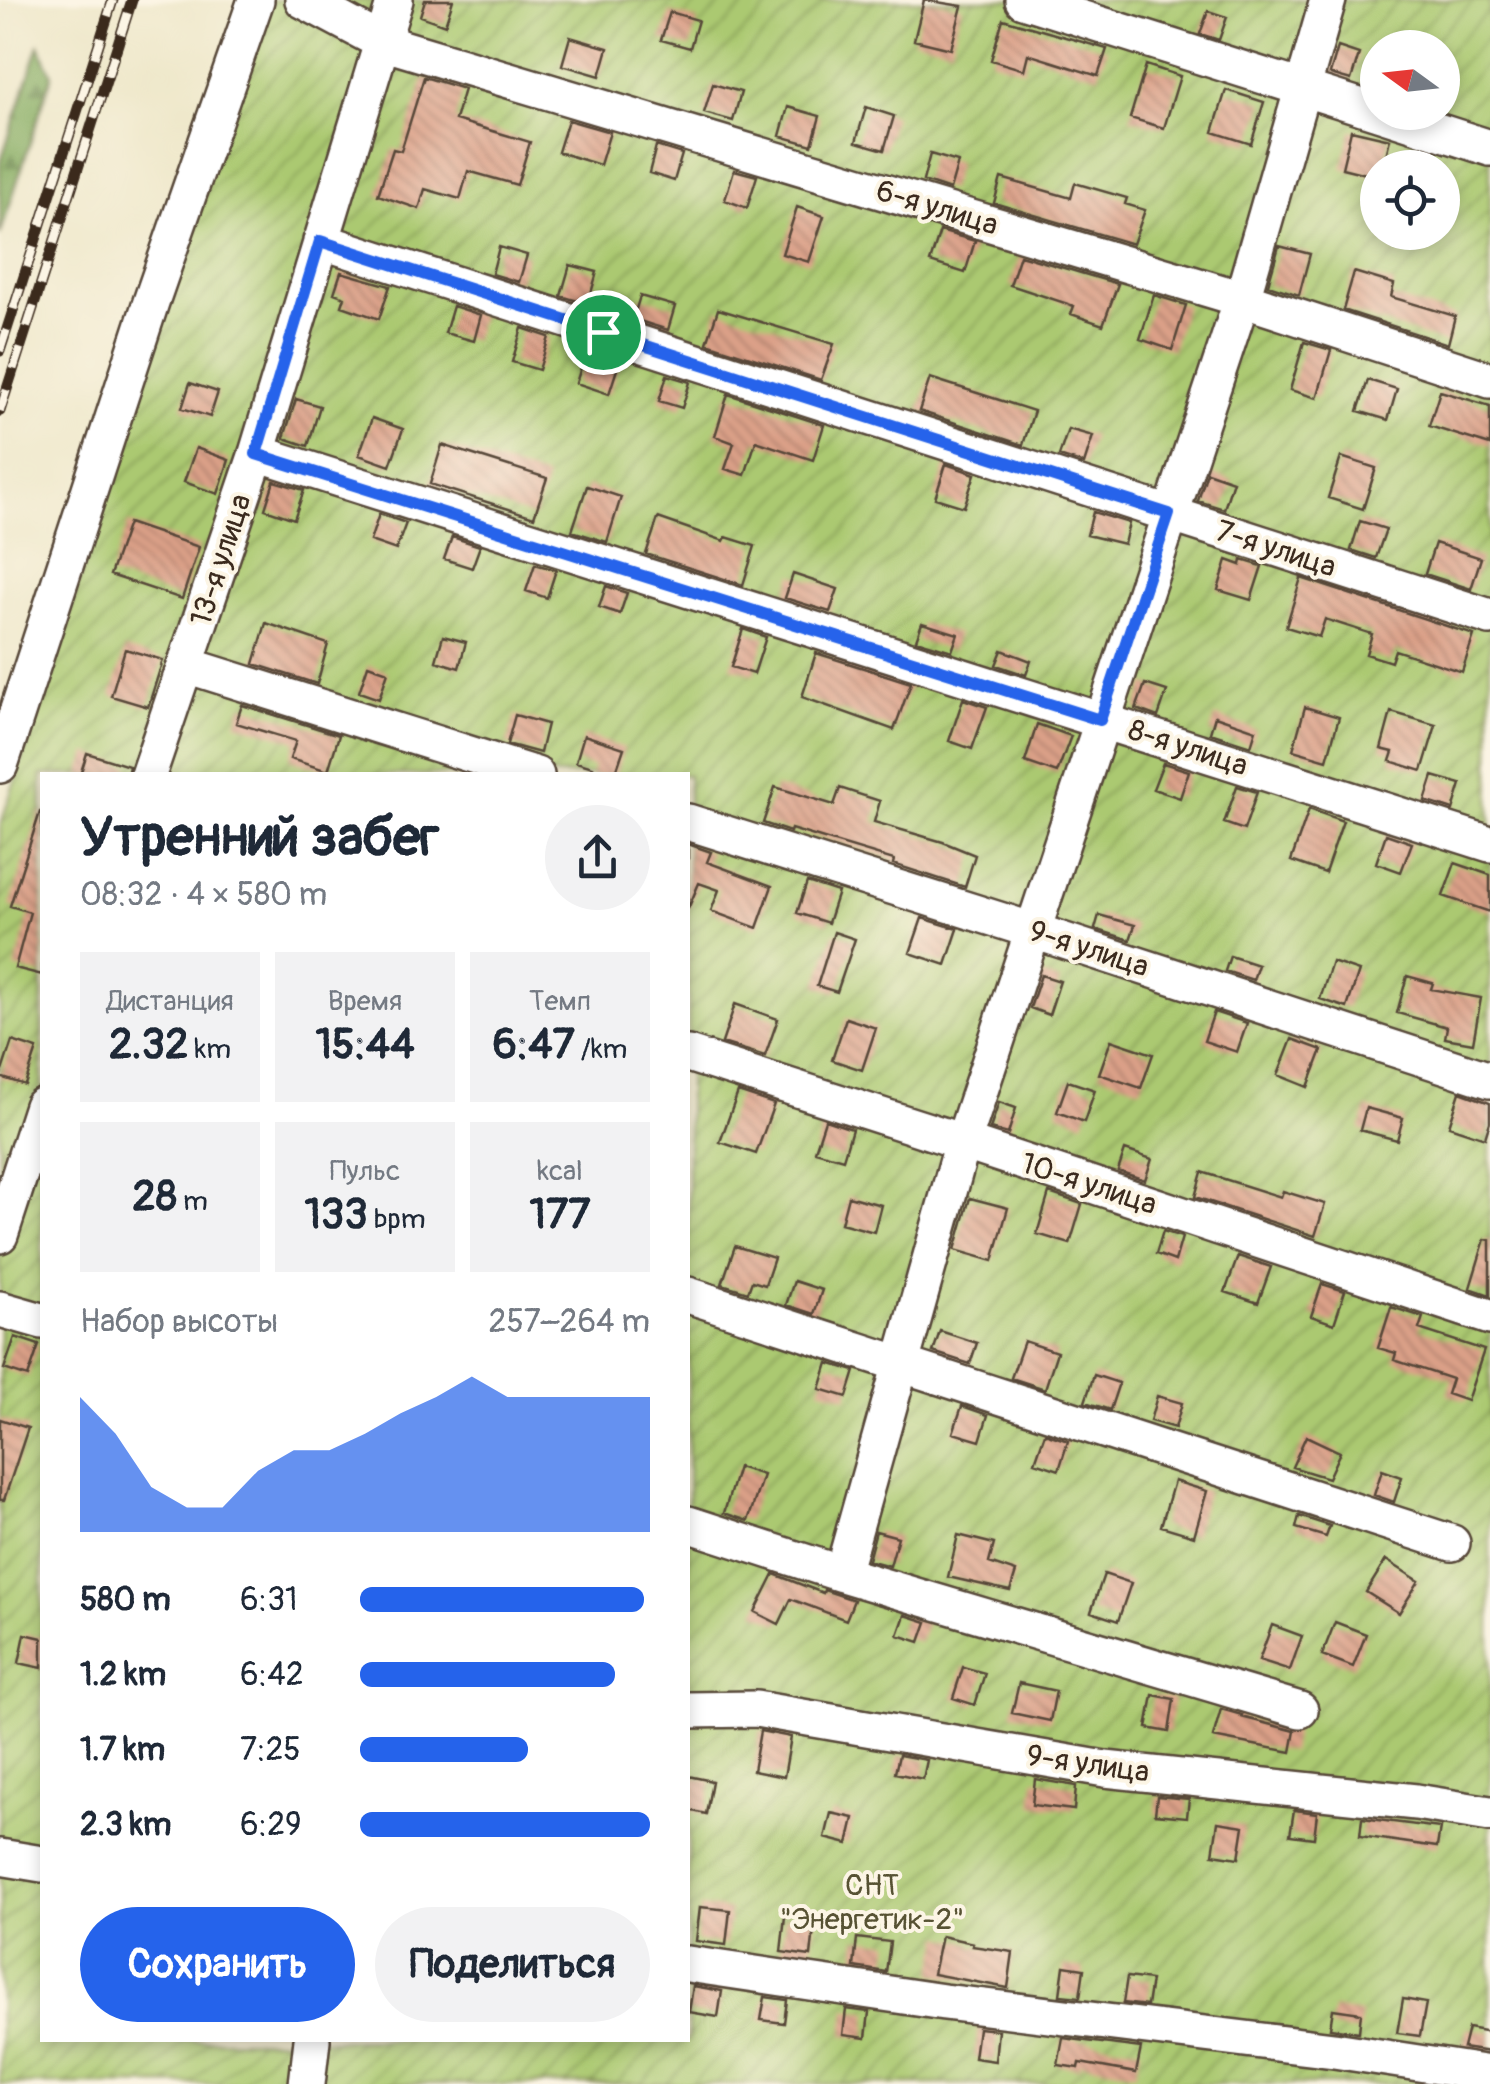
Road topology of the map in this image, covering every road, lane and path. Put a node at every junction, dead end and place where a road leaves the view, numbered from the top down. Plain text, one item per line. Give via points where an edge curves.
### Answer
1 (256, 0) edge
2 (303, 0) edge
3 (395, 0) edge
4 (1024, 0) edge
5 (1328, 0) edge
6 (382, 42) junction
7 (1302, 88) junction
8 (1360, 106) edge
9 (1434, 130) edge
10 (1490, 148) edge
11 (320, 241) junction
12 (1242, 299) junction
13 (1490, 380) edge
14 (256, 454) junction
15 (1169, 514) junction
16 (1490, 617) edge
17 (186, 666) junction
18 (1100, 720) junction
19 (0, 765) edge
20 (149, 772) edge
21 (526, 772) edge
22 (690, 823) edge
23 (1490, 844) edge
24 (1034, 930) junction
25 (690, 1055) edge
26 (1490, 1080) edge
27 (40, 1112) edge
28 (963, 1142) junction
29 (0, 1235) edge
30 (690, 1296) edge
31 (0, 1309) edge
32 (1490, 1317) edge
33 (40, 1320) edge
34 (898, 1364) junction
35 (690, 1525) edge
36 (1452, 1544) dead end
37 (842, 1574) junction
38 (690, 1710) edge
39 (1300, 1710) dead end
40 (1490, 1814) edge
41 (0, 1857) edge
42 (40, 1864) edge
43 (690, 1964) edge
44 (312, 2042) edge
45 (1490, 2074) edge
46 (307, 2084) edge

1 - 19 street
2 - 6 street, 6-я улица
3 - 6 street, 13-я улица
4 - 7 street
5 - 7 street
6 - 11 street, 13-я улица
6 - 12 street, 6-я улица
7 - 8 street
7 - 12 street
9 - 10 street
11 - 14 street, 13-я улица
11 - 15 street, 7-я улица
12 - 13 street, 6-я улица
12 - 15 street
14 - 17 street, 13-я улица
14 - 18 street, 8-я улица
15 - 16 street, 7-я улица
15 - 18 street
17 - 20 street, 13-я улица
17 - 21 street
18 - 23 street, 8-я улица
18 - 24 street
22 - 24 street, 9-я улица
24 - 26 street, 9-я улица
24 - 28 street
25 - 28 street, 10-я улица
27 - 29 street
28 - 32 street, 10-я улица
28 - 34 street
30 - 34 street
31 - 33 street
34 - 36 street
34 - 37 street
35 - 37 street
37 - 39 street
38 - 40 street, 9-я улица via 756,1709 1104,1769
41 - 42 street
43 - 45 street
44 - 46 street

